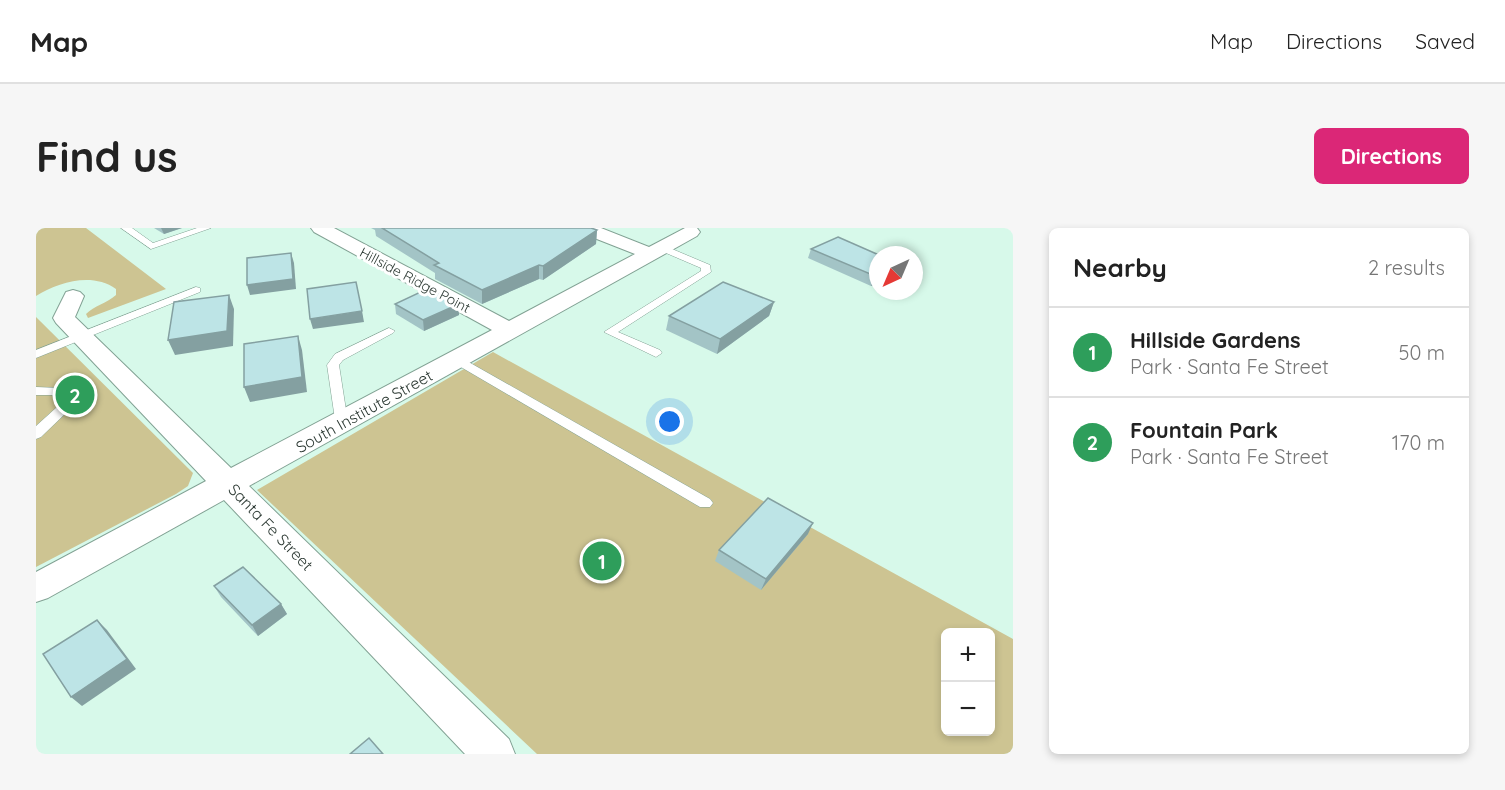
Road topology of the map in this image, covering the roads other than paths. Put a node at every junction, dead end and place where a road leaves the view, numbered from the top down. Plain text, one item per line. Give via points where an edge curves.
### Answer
1 (126, 228) edge
2 (206, 228) edge
3 (320, 228) edge
4 (585, 228) edge
5 (691, 232) dead end
6 (656, 251) junction
7 (196, 290) dead end
8 (74, 296) dead end
9 (389, 331) dead end
10 (510, 331) junction
11 (83, 336) junction
12 (656, 353) dead end
13 (36, 354) edge
14 (458, 360) junction
15 (36, 391) edge
16 (341, 423) junction
17 (36, 434) edge
18 (229, 484) junction
19 (705, 503) dead end
20 (36, 588) edge
21 (494, 754) edge

1 - 2 lane via 151,246
3 - 10 street, Hillside Ridge Point
4 - 6 street
5 - 6 street, South Institute Street
6 - 10 street, South Institute Street
6 - 12 lane via 706,267 706,272 610,332
7 - 11 lane
8 - 11 street, Santa Fe Street via 64,318
9 - 16 lane via 339,357 333,365
10 - 14 street, South Institute Street
11 - 13 lane
11 - 18 street, Santa Fe Street
14 - 16 street, South Institute Street
14 - 19 lane
15 - 17 lane via 55,391 65,398 63,408
16 - 18 street, South Institute Street
18 - 20 street, South Institute Street
18 - 21 street, Santa Fe Street

